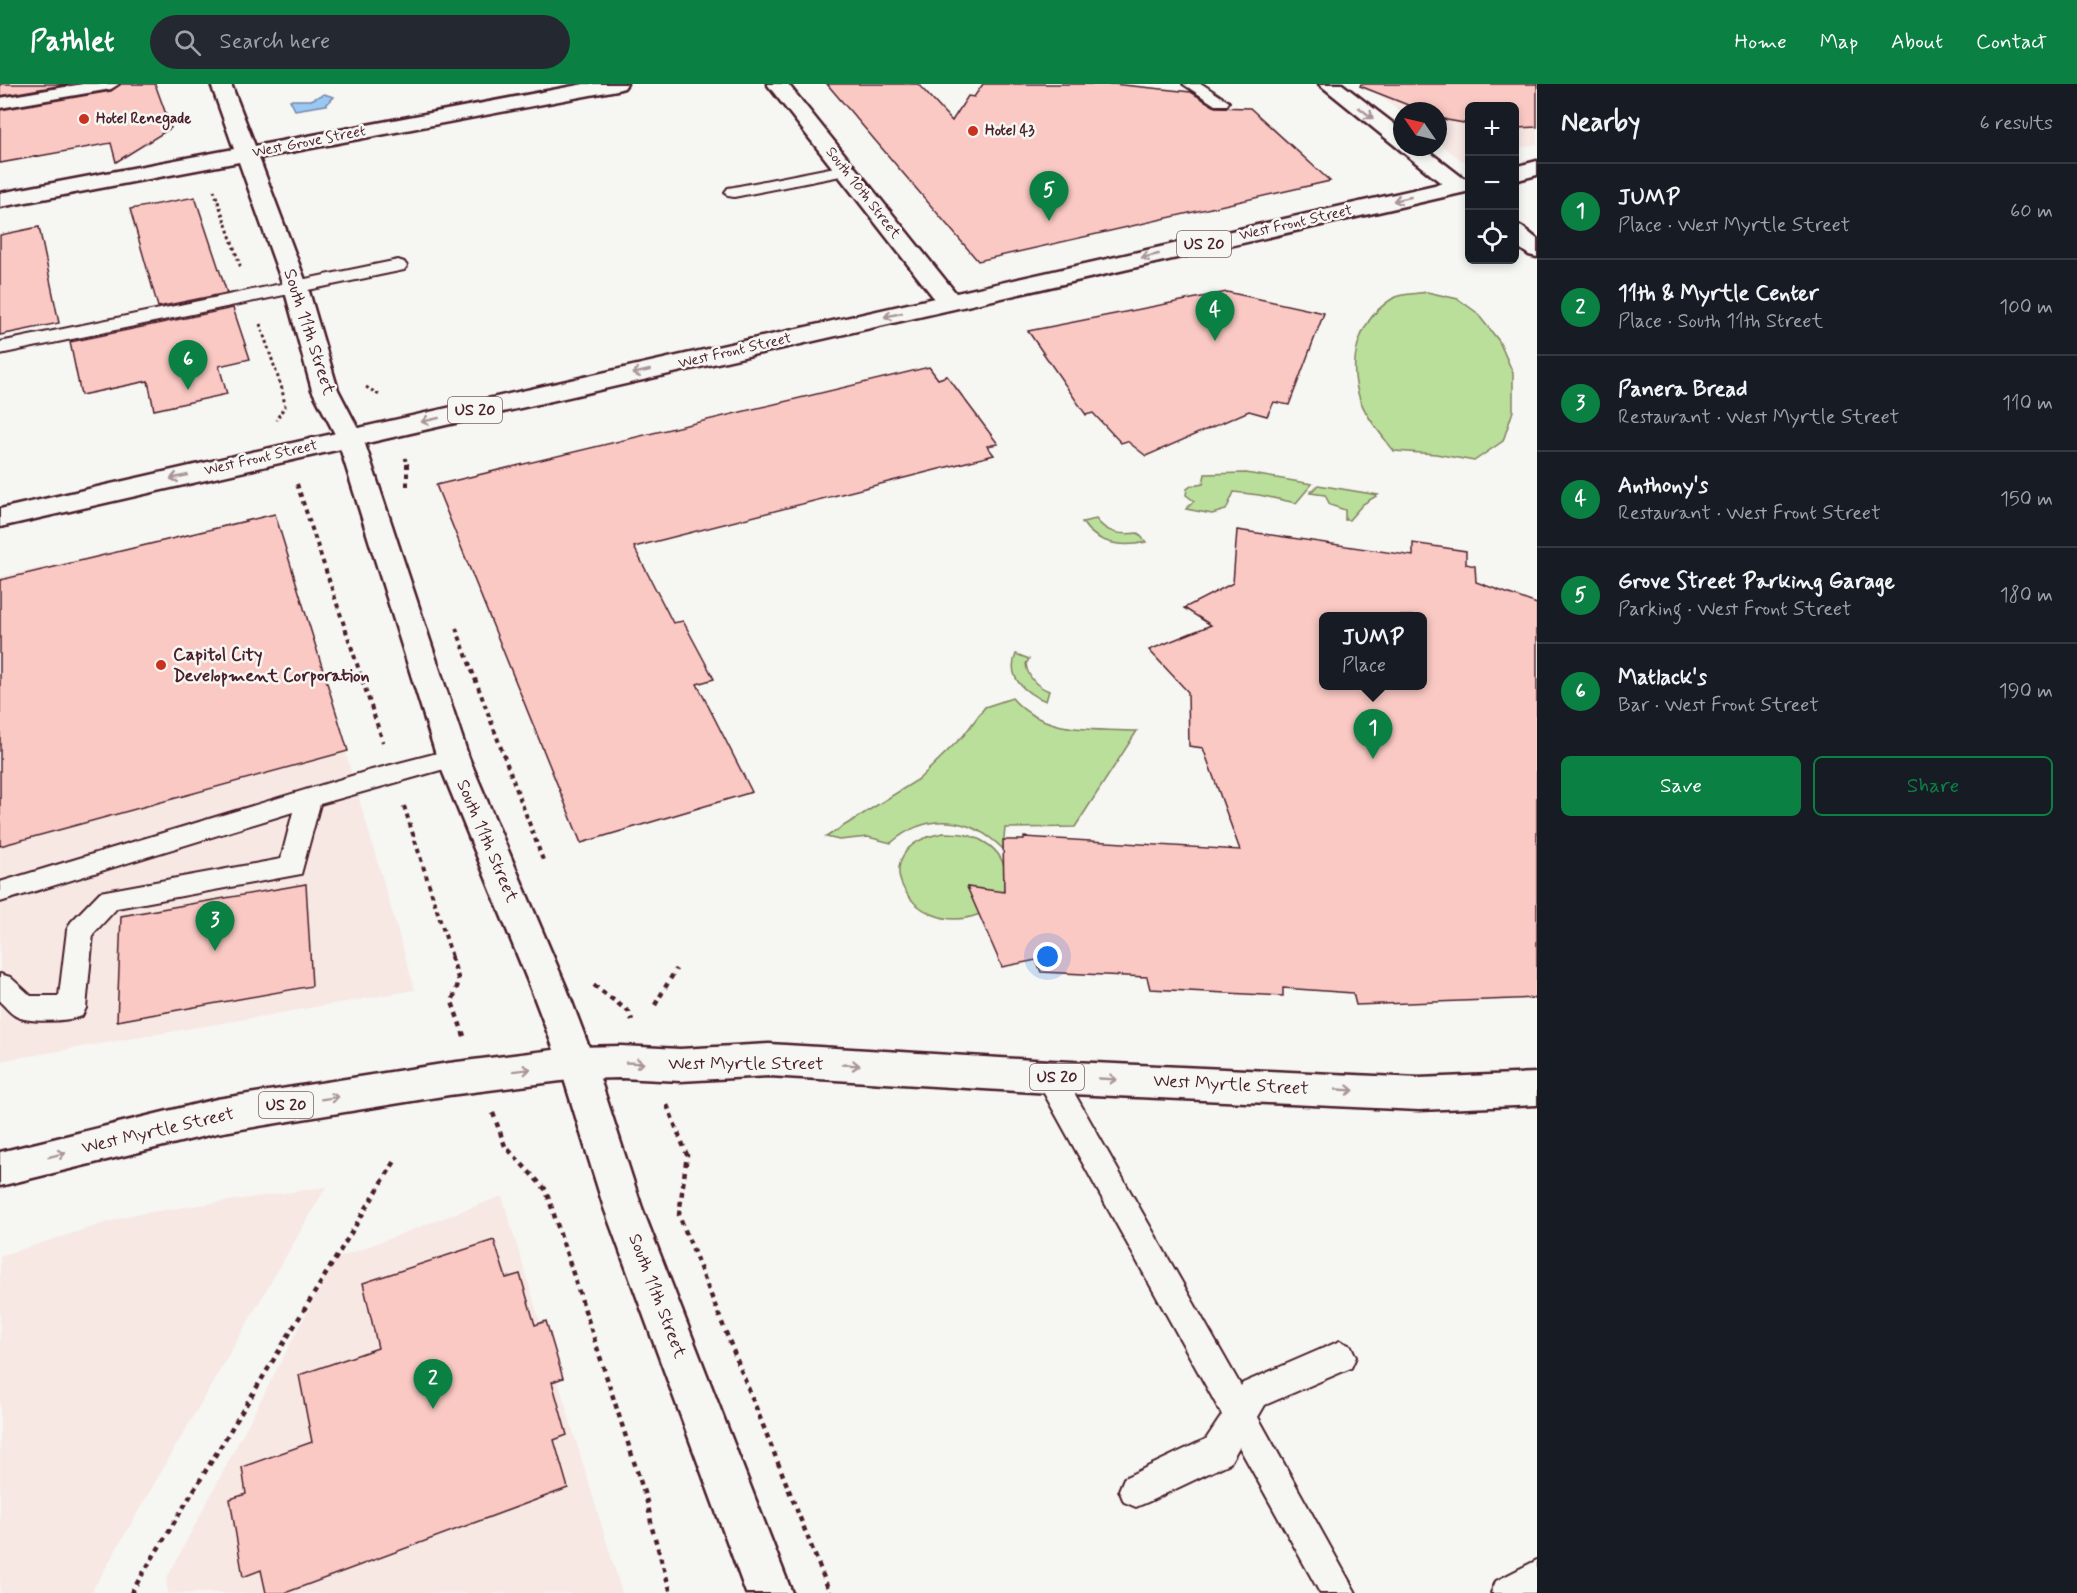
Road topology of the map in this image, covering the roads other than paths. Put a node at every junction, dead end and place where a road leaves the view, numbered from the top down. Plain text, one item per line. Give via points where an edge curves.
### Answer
1 (111, 84) edge
2 (221, 84) edge
3 (617, 84) edge
4 (777, 84) edge
5 (1191, 84) edge
6 (1329, 84) edge
7 (1221, 102) dead end
8 (0, 103) edge
9 (1393, 134) edge
10 (247, 154) junction
11 (1422, 156) edge
12 (1537, 168) edge
13 (845, 170) junction
14 (1519, 173) edge
15 (1465, 187) edge
16 (1465, 188) edge
17 (734, 192) dead end
18 (0, 200) edge
19 (1519, 235) edge
20 (1537, 250) edge
21 (398, 266) dead end
22 (296, 288) junction
23 (950, 302) junction
24 (0, 348) edge
25 (350, 438) junction
26 (0, 518) edge
27 (453, 758) junction
28 (309, 798) junction
29 (0, 892) edge
30 (0, 985) edge
31 (577, 1063) junction
32 (1050, 1077) junction
33 (1537, 1089) edge
34 (0, 1169) edge
35 (1340, 1357) dead end
36 (1240, 1416) junction
37 (1136, 1490) dead end
38 (1537, 1577) edge
39 (769, 1593) edge
40 (1340, 1593) edge
41 (1508, 1593) edge

1 - 8 lane
2 - 10 street, South 11th Street
3 - 10 street, West Grove Street
4 - 13 street, South 10th Street
5 - 7 lane
6 -> 9 street
10 - 18 street, West Grove Street
10 - 22 street, South 11th Street
11 - 15 street
12 - 14 street
13 - 17 lane
13 - 23 street, South 10th Street
16 -> 23 street, West Front Street / US 20
19 - 20 street
21 - 22 lane
22 - 24 lane
22 - 25 street, South 11th Street via 325,390
23 -> 25 street, West Front Street / US 20
25 -> 26 street, West Front Street / US 20
25 - 27 street, South 11th Street
27 - 28 lane
27 - 31 street, South 11th Street
28 - 29 lane
28 - 30 lane via 292,867 110,899 80,930 72,1008 25,1008
31 -> 32 street, West Myrtle Street / US 20 via 680,1065 769,1060
34 -> 31 street, West Myrtle Street / US 20 via 218,1116
31 - 39 street, South 11th Street via 623,1208
32 -> 33 street, West Myrtle Street / US 20 via 1419,1094
32 - 36 lane
35 - 36 lane via 1254,1394
36 - 37 lane via 1218,1450
36 - 40 lane
38 - 41 lane

